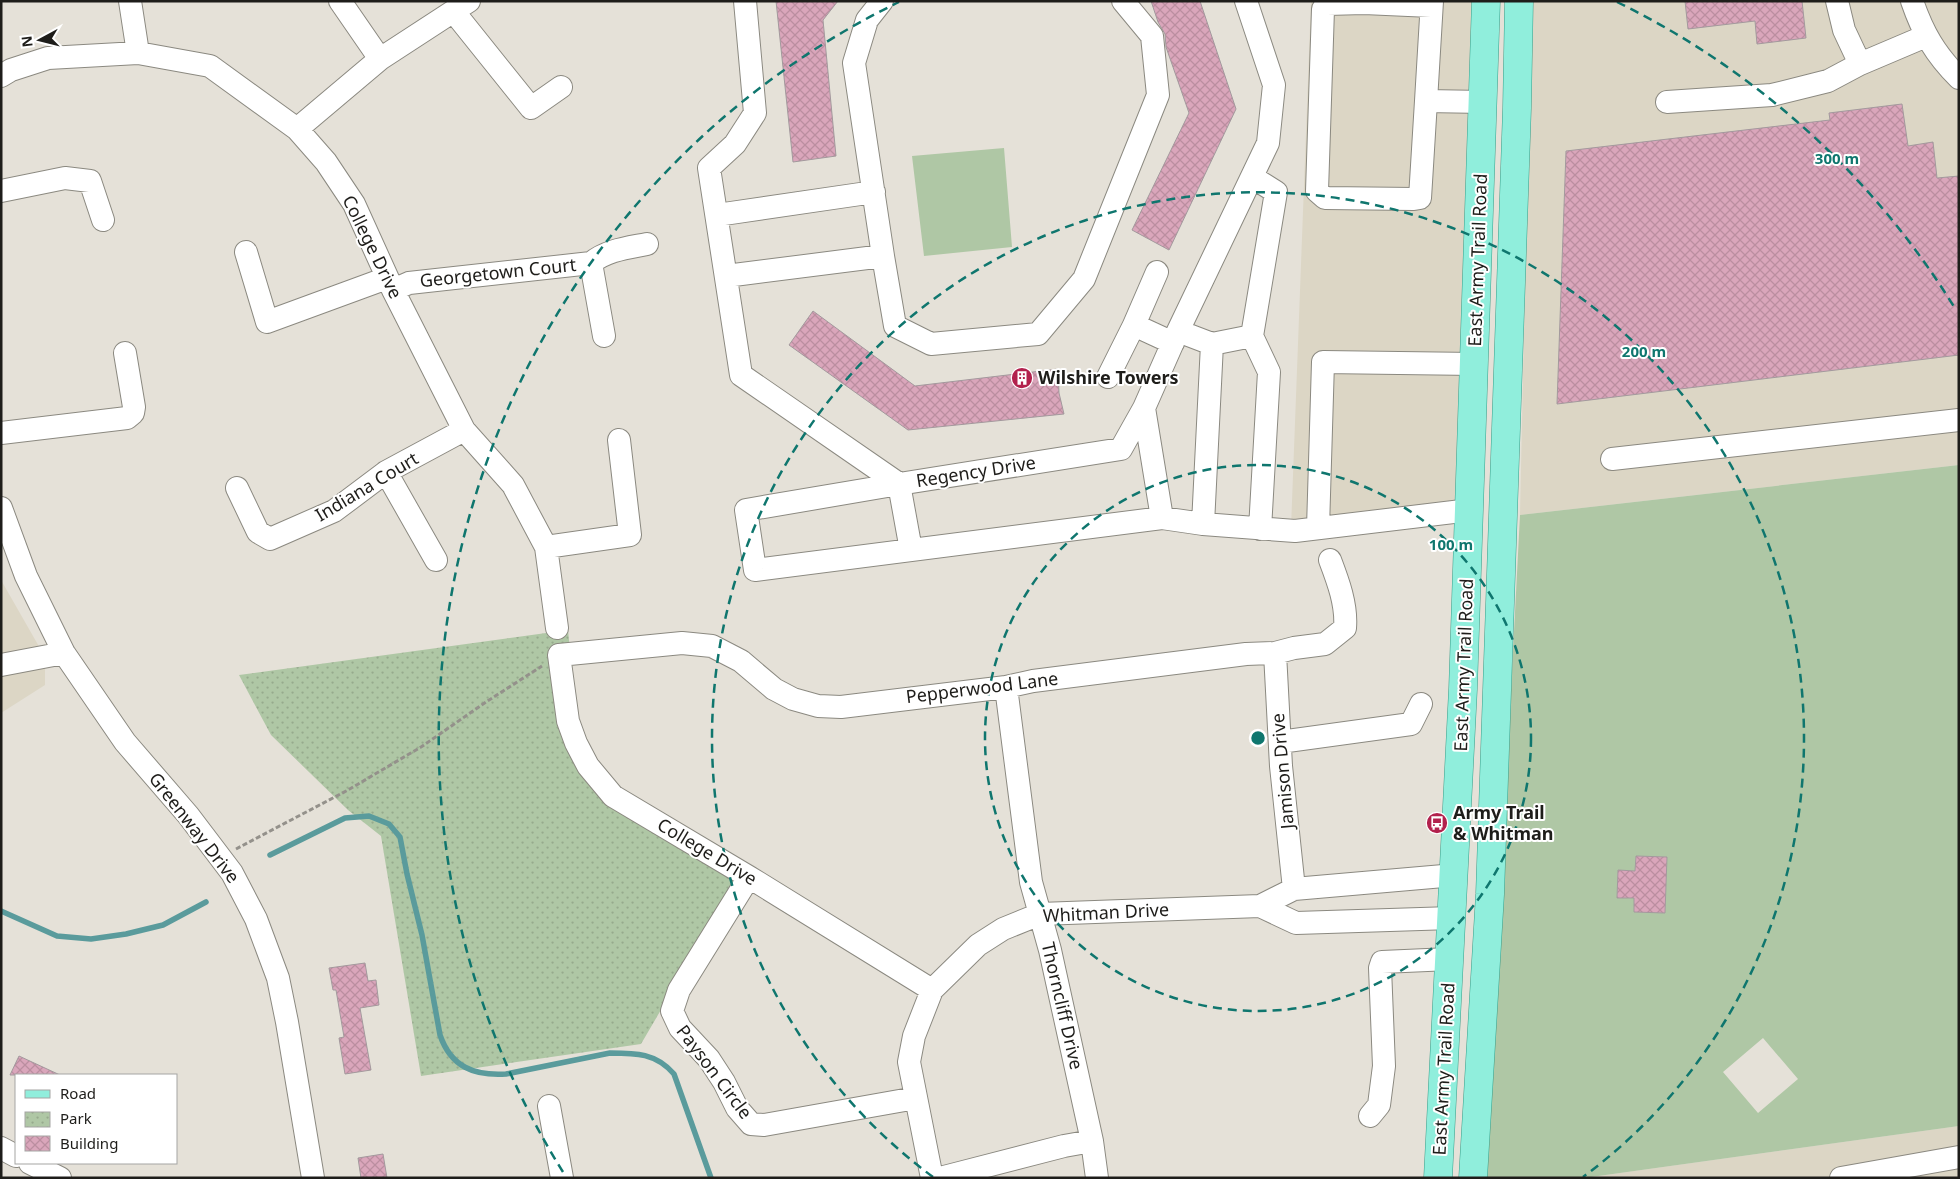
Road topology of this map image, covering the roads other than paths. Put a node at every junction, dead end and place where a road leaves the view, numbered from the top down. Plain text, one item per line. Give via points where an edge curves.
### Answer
1 (130, 1) edge
2 (340, 1) edge
3 (745, 1) edge
4 (882, 1) edge
5 (1123, 1) edge
6 (1246, 1) edge
7 (1486, 1) edge
8 (1519, 1) edge
9 (1838, 1) edge
10 (1912, 1) edge
11 (1431, 4) edge
12 (461, 7) edge
13 (1926, 36) junction
14 (138, 53) junction
15 (380, 59) junction
16 (1860, 64) junction
17 (5, 68) edge
18 (1959, 78) edge
19 (561, 87) dead end
20 (1426, 101) junction
21 (1484, 102) junction
22 (1667, 102) dead end
23 (297, 129) junction
24 (1252, 177) junction
25 (1, 192) edge
26 (874, 192) junction
27 (717, 215) junction
28 (102, 220) dead end
29 (647, 244) dead end
30 (246, 252) dead end
31 (883, 256) junction
32 (591, 263) junction
33 (1157, 272) dead end
34 (726, 276) junction
35 (390, 284) junction
36 (1134, 326) junction
37 (604, 336) dead end
38 (1252, 336) junction
39 (1175, 337) junction
40 (1212, 344) junction
41 (125, 353) dead end
42 (1475, 364) junction
43 (1108, 377) dead end
44 (1144, 408) junction
45 (1959, 420) edge
46 (464, 430) junction
47 (1, 434) edge
48 (619, 440) dead end
49 (1612, 459) dead end
50 (386, 472) junction
51 (899, 484) junction
52 (237, 488) dead end
53 (1, 508) edge
54 (1470, 510) junction
55 (1162, 518) junction
56 (1203, 524) junction
57 (1260, 528) junction
58 (1318, 528) junction
59 (7, 545) edge
60 (546, 546) junction
61 (911, 550) junction
62 (436, 560) dead end
63 (1330, 560) dead end
64 (557, 628) dead end
65 (64, 653) junction
66 (1275, 653) junction
67 (559, 655) joint
68 (1, 665) edge
69 (1006, 687) junction
70 (1421, 704) dead end
71 (1280, 742) junction
72 (1455, 875) junction
73 (749, 877) junction
74 (1294, 888) junction
75 (1260, 906) junction
76 (1040, 914) junction
77 (1452, 918) junction
78 (1450, 959) junction
79 (932, 990) junction
80 (916, 1098) junction
81 (549, 1106) dead end
82 (1370, 1116) dead end
83 (1092, 1141) junction
84 (1, 1148) edge
85 (15, 1155) edge
86 (32, 1164) edge
87 (1950, 1165) edge
88 (60, 1178) edge
89 (313, 1178) edge
90 (562, 1178) edge
91 (932, 1178) edge
92 (940, 1178) edge
93 (1097, 1178) edge
94 (1438, 1178) edge
95 (1473, 1178) edge
96 (1841, 1178) edge

1 - 14 street
2 - 15 street
3 - 27 street, Regency Drive via 755,112 735,144 709,168
4 - 26 street via 868,20 854,64
5 - 31 street via 1152,36 1158,95 1084,279 1038,334 931,344 895,326
6 - 24 street, Regency Drive via 1274,85 1268,143
7 - 21 main road, East Army Trail Road
8 - 95 main road, East Army Trail Road via 1493,825
9 - 16 street via 1844,30
10 - 13 street
11 - 20 street
11 - 20 street via 1327,4 1323,9 1316,191 1325,198 1420,198
12 - 15 street
12 - 19 street via 532,108
13 - 16 street
13 - 18 street via 1941,60
14 - 17 street, College Drive via 48,58
14 - 23 street, College Drive via 210,66
15 - 23 street
16 - 22 street via 1828,81 1772,95
20 - 21 street
21 - 42 main road, East Army Trail Road
23 - 35 street, College Drive via 326,162 354,204
24 - 38 street via 1276,192
24 - 39 street, Regency Drive
25 - 28 street via 65,178 90,182
26 - 27 street
26 - 31 street
27 - 34 street, Regency Drive
29 - 32 street via 615,250
30 - 35 street, Georgetown Court via 267,322
31 - 34 street
32 - 35 street, Georgetown Court
32 - 37 street, Georgetown Court
33 - 36 street
34 - 51 street, Regency Drive via 742,375
35 - 46 street, College Drive
36 - 39 street
36 - 43 street
38 - 40 street
38 - 57 street via 1269,372
39 - 40 street
39 - 44 street, Regency Drive
40 - 56 street
41 - 47 street via 134,407 127,418
42 - 54 main road, East Army Trail Road
42 - 58 street via 1322,362
44 - 51 street, Regency Drive via 1121,449
44 - 55 street
45 - 49 street
46 - 50 street, Indiana Court
46 - 60 street, College Drive via 513,485
48 - 60 street via 630,535
50 - 52 street, Indiana Court via 334,511 270,539 258,532
50 - 62 street
51 - 61 street
51 - 61 street via 746,510 755,570
53 - 59 street, Greenway Drive
54 - 58 street
54 - 72 main road, East Army Trail Road
55 - 56 street
55 - 61 street
56 - 57 street
57 - 58 street via 1295,531
59 - 65 street, Greenway Drive
60 - 64 street, College Drive
63 - 66 street, Pepperwood Lane via 1346,617 1345,628 1325,644
65 - 68 street
65 - 89 street, Greenway Drive via 125,742 188,815 232,873 256,919 278,978
66 - 69 street, Pepperwood Lane via 1246,654
66 - 71 street, Jamison Drive
67 - 69 street, Pepperwood Lane via 682,643 712,646 741,661 774,689 818,706
67 - 73 street, College Drive via 568,721 588,766 600,781 613,796
69 - 76 street, Thorncliff Drive via 1031,882
70 - 71 street via 1411,724
71 - 74 street, Jamison Drive
72 - 74 street, Whitman Drive
72 - 77 main road, East Army Trail Road
73 - 79 street, College Drive
73 - 80 street, Payson Circle via 679,990 672,1011 680,1028 715,1068 737,1108 751,1124 764,1125
74 - 75 street, Whitman Drive
75 - 76 street, Whitman Drive
75 - 77 street, Whitman Drive via 1296,922
76 - 79 street, Whitman Drive via 1003,929 978,944
76 - 83 street, Thorncliff Drive
77 - 78 main road, East Army Trail Road
78 - 82 street via 1382,962 1384,1066 1379,1105
78 - 94 main road, East Army Trail Road
79 - 80 street, Whitman Drive via 914,1036 909,1062
80 - 91 street, Whitman Drive
81 - 90 street
83 - 92 street
83 - 93 street, Thorncliff Drive
84 - 85 street
86 - 88 street
87 - 96 street

